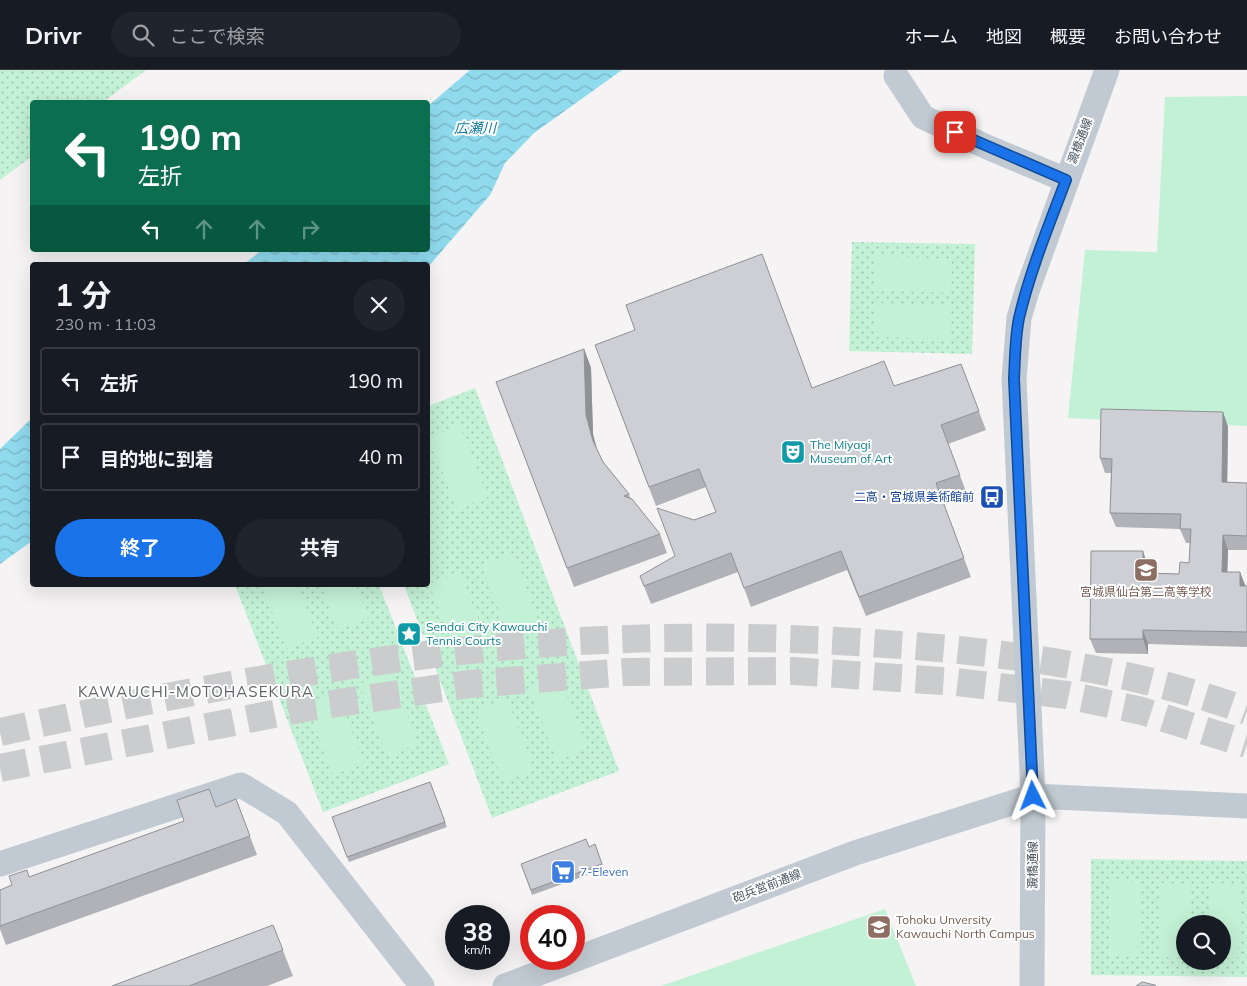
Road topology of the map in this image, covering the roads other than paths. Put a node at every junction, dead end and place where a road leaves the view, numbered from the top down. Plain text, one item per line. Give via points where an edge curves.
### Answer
1 (1107, 70) edge
2 (896, 76) dead end
3 (1066, 180) junction
4 (1033, 796) junction
5 (1247, 806) edge
6 (0, 864) edge
7 (422, 986) edge
8 (505, 986) edge
9 (1032, 986) edge

1 - 3 street, 澱橋通線
2 - 3 street via 924,117
3 - 4 street, 澱橋通線 via 1035,263 1019,318 1015,346
4 - 5 street
4 - 8 street, 砲兵営前通線 via 855,853
4 - 9 street, 澱橋通線
6 - 7 street via 241,785 287,813

